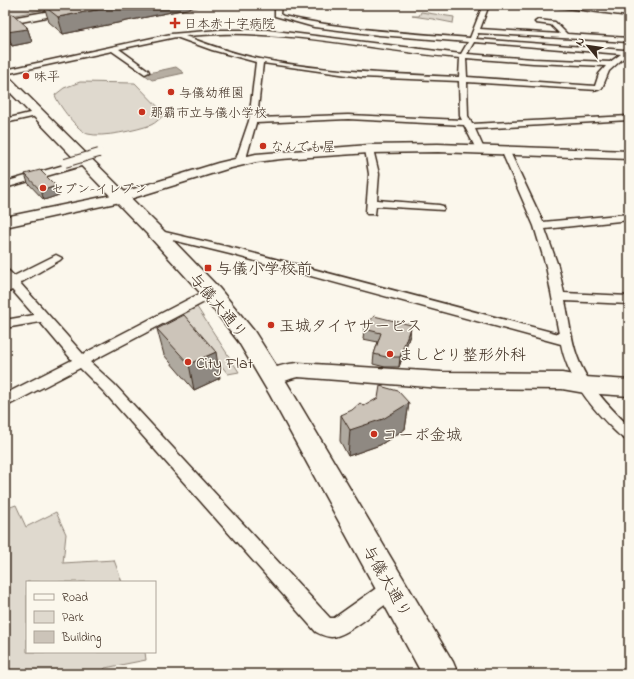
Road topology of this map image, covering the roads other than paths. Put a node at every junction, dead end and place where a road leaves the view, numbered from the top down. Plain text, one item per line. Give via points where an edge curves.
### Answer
1 (84, 5) edge
2 (100, 5) edge
3 (278, 5) edge
4 (486, 5) edge
5 (559, 5) edge
6 (629, 14) edge
7 (5, 19) edge
8 (295, 21) junction
9 (5, 22) edge
10 (538, 22) dead end
11 (288, 24) dead end
12 (281, 27) dead end
13 (476, 31) junction
14 (267, 32) junction
15 (177, 35) junction
16 (565, 36) junction
17 (629, 40) edge
18 (472, 41) junction
19 (113, 48) junction
20 (627, 52) edge
21 (464, 56) junction
22 (260, 61) junction
23 (610, 64) junction
24 (5, 72) edge
25 (145, 72) dead end
26 (463, 79) junction
27 (5, 80) edge
28 (38, 113) junction
29 (629, 118) edge
30 (5, 121) edge
31 (253, 121) junction
32 (468, 125) junction
33 (369, 149) junction
34 (480, 149) junction
35 (505, 150) junction
36 (99, 153) dead end
37 (629, 155) edge
38 (85, 162) junction
39 (240, 162) junction
40 (65, 163) dead end
41 (5, 185) edge
42 (120, 198) junction
43 (439, 208) dead end
44 (629, 218) edge
45 (5, 222) edge
46 (538, 226) junction
47 (156, 233) junction
48 (56, 258) dead end
49 (5, 274) edge
50 (9, 287) edge
51 (212, 293) junction
52 (559, 297) junction
53 (629, 300) edge
54 (42, 318) junction
55 (5, 324) edge
56 (567, 341) junction
57 (80, 361) junction
58 (272, 378) junction
59 (585, 385) junction
60 (629, 388) edge
61 (5, 401) edge
62 (629, 435) edge
63 (392, 588) junction
64 (441, 674) edge

1 - 7 street
2 - 9 street
3 - 8 street via 277,15
4 - 13 street
5 - 6 street
8 - 11 street
8 - 18 street via 379,33
10 - 16 street via 553,23
12 - 14 street
13 - 16 street via 524,36
13 - 18 street
14 - 15 street
14 - 21 street
15 - 19 street
15 - 22 street via 214,50
16 - 17 street
18 - 20 street
18 - 21 street
19 - 24 street
19 - 25 street
20 - 23 street
21 - 23 street
21 - 26 street
22 - 26 street via 364,75
22 - 31 street
23 - 26 street via 600,77 598,88
26 - 32 street via 463,98
27 - 28 highway, 与儀大通り
28 - 30 street
28 - 38 highway, 与儀大通り
29 - 32 street
31 - 32 street via 348,118
31 - 39 street
32 - 34 street
33 - 34 street
33 - 39 street via 281,155
33 - 43 street via 374,174 372,207
34 - 35 street
35 - 37 street
35 - 46 street
36 - 40 street, bridge
38 - 41 street
38 - 42 highway, 与儀大通り
39 - 42 street
42 - 45 street
42 - 47 highway, 与儀大通り
44 - 46 street
46 - 52 street via 552,266
47 - 51 highway, 与儀大通り
47 - 56 street via 233,251
48 - 50 street via 20,277
49 - 50 street
50 - 54 street via 30,301
51 - 57 street
51 - 58 highway, 与儀大通り via 246,336
52 - 53 street
52 - 56 street
54 - 55 street
54 - 57 street
56 - 59 street via 574,368
57 - 61 street
57 - 63 street via 109,388 323,625 329,628 337,627
58 - 59 street via 298,370 441,380 554,380
58 - 63 highway, 与儀大通り
59 - 60 street
59 - 62 street via 603,410
63 - 64 highway, 与儀大通り

